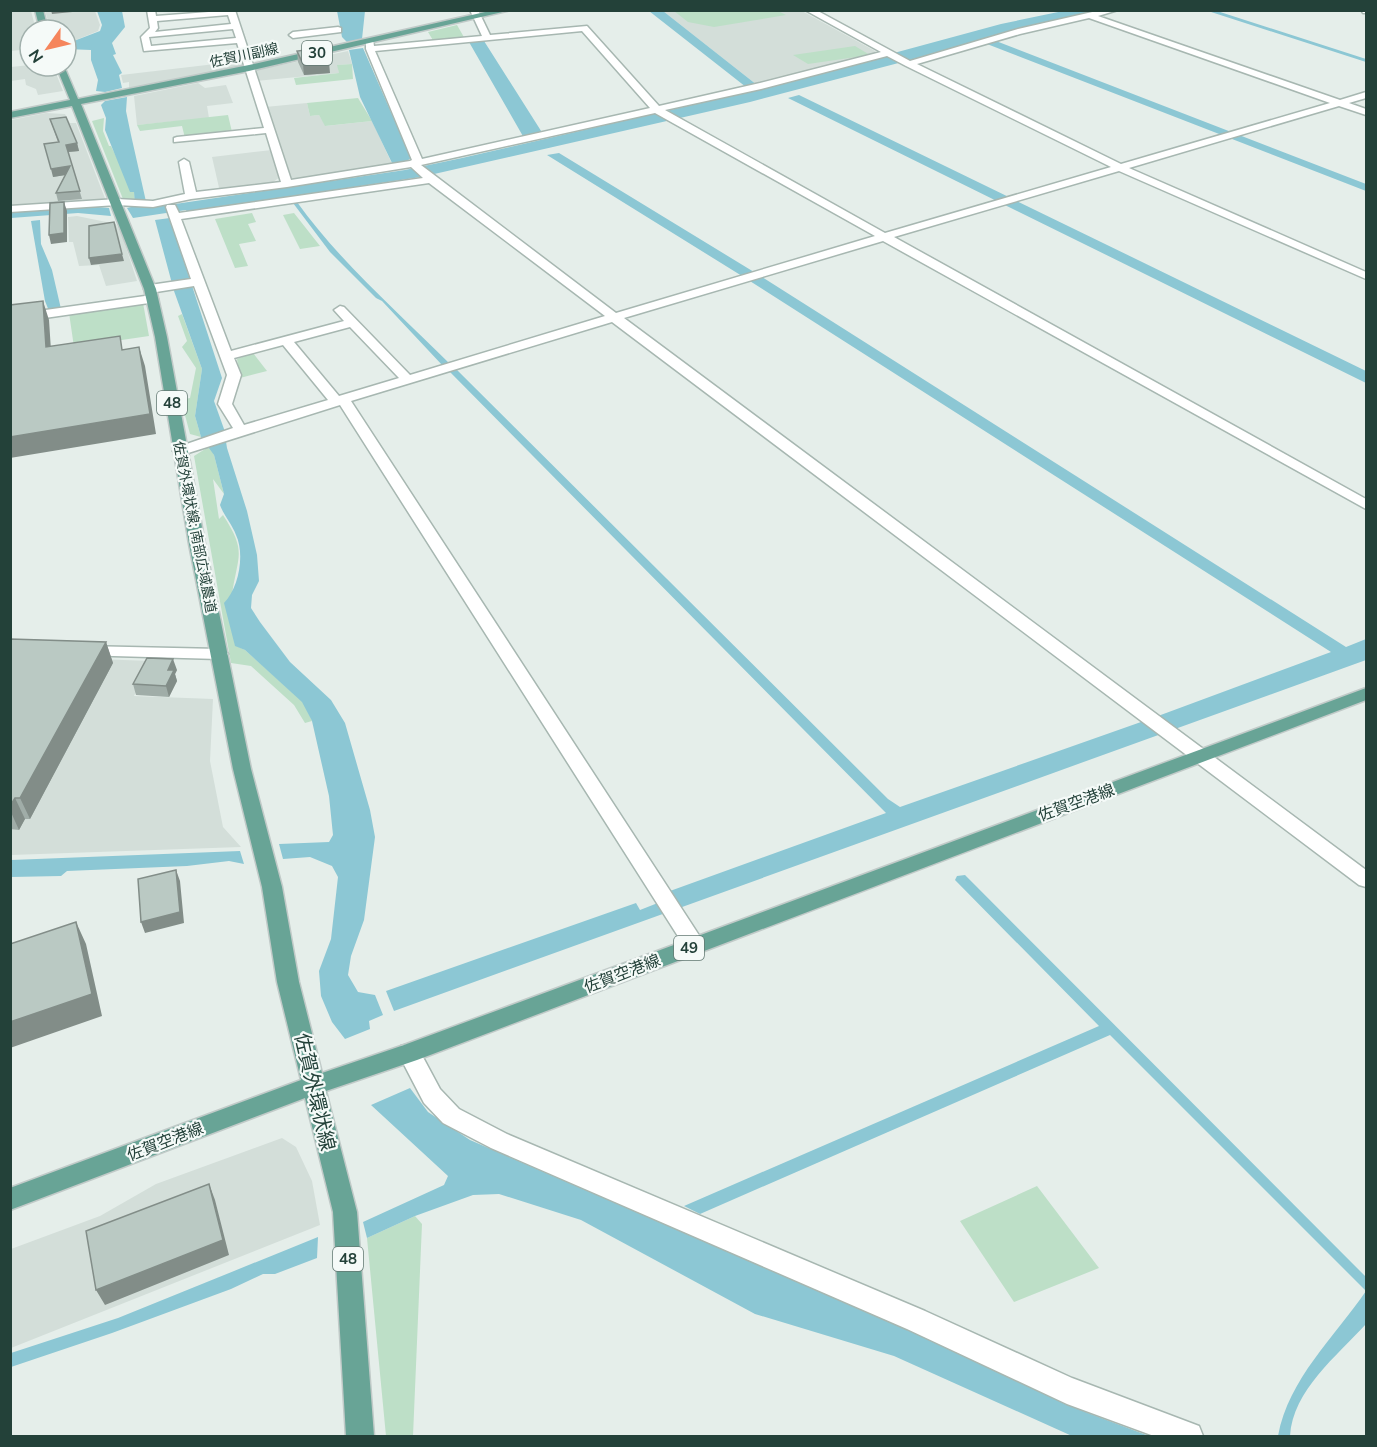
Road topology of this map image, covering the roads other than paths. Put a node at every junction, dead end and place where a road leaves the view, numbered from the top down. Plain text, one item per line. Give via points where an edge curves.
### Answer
1 (507, 10) edge
2 (809, 10) edge
3 (1114, 10) edge
4 (232, 11) edge
5 (475, 14) edge
6 (152, 15) edge
7 (1090, 16) junction
8 (236, 26) junction
9 (338, 30) dead end
10 (146, 35) junction
11 (487, 38) junction
12 (240, 40) junction
13 (370, 45) junction
14 (888, 53) junction
15 (302, 57) junction
16 (909, 64) junction
17 (249, 68) junction
18 (66, 78) edge
19 (1366, 95) edge
20 (1341, 102) junction
21 (77, 103) junction
22 (657, 110) junction
23 (1366, 112) edge
24 (10, 115) edge
25 (268, 130) junction
26 (177, 140) dead end
27 (184, 162) dead end
28 (413, 164) junction
29 (1119, 167) junction
30 (431, 180) junction
31 (287, 184) junction
32 (191, 196) junction
33 (117, 202) junction
34 (10, 209) edge
35 (172, 209) junction
36 (885, 236) junction
37 (1366, 276) edge
38 (198, 282) junction
39 (151, 294) junction
40 (340, 310) dead end
41 (615, 318) junction
42 (10, 319) edge
43 (352, 323) junction
44 (285, 341) junction
45 (228, 356) junction
46 (408, 380) junction
47 (340, 401) junction
48 (235, 432) junction
49 (180, 451) junction
50 (1366, 505) edge
51 (69, 651) edge
52 (219, 654) junction
53 (1366, 694) edge
54 (239, 753) joint
55 (1201, 756) junction
56 (1366, 880) edge
57 (695, 946) junction
58 (409, 1053) junction
59 (314, 1085) junction
60 (10, 1199) edge
61 (360, 1437) edge
62 (1189, 1437) edge

1 - 5 main road, 佐賀川副線 / 30
2 - 14 street
3 - 7 street
4 - 6 street
4 - 8 street
5 - 11 street
5 - 13 main road, 佐賀川副線 / 30
6 - 10 street via 154,28
7 - 16 street
7 - 20 street
8 - 10 street
8 - 12 street
9 - 15 street via 292,31
10 - 12 street via 147,49
11 - 13 street
11 - 22 street via 584,28
12 - 17 street
13 - 15 main road, 佐賀川副線 / 30
13 - 28 street via 417,160
14 - 16 street
14 - 22 street
15 - 17 main road, 佐賀川副線 / 30
16 - 29 street
17 - 21 main road, 佐賀川副線 / 30
17 - 25 street
18 - 21 main road, 佐賀外環状線; 南部広域農道 / 48
19 - 20 street
20 - 23 street
20 - 29 street
21 - 24 main road, 30
21 - 33 main road, 佐賀外環状線; 南部広域農道 / 48
22 - 28 street
22 - 36 street
25 - 26 street
25 - 31 street
27 - 32 street
28 - 30 street
28 - 31 street
29 - 36 street
29 - 37 street
30 - 35 street
30 - 41 street
31 - 32 street
32 - 35 street
33 - 34 street
33 - 35 street
33 - 39 main road, 佐賀外環状線; 南部広域農道 / 48
35 - 38 street
36 - 41 street
36 - 50 street
38 - 39 street via 170,286
38 - 45 street
39 - 42 street
39 - 49 main road, 佐賀外環状線; 南部広域農道 / 48
40 - 43 street
41 - 46 street
41 - 55 street
43 - 44 street
43 - 46 street
44 - 45 street
44 - 47 street
45 - 48 street via 234,375 225,405
46 - 47 street
47 - 48 street
47 - 57 street
48 - 49 street
49 - 52 main road, 佐賀外環状線; 南部広域農道 / 48
51 - 52 street
52 - 54 main road, 佐賀外環状線; 南部広域農道 / 48
53 - 55 main road, 佐賀空港線 / 49
54 - 59 main road, 佐賀外環状線 / 48
55 - 56 street
55 - 57 main road, 佐賀空港線 / 49
57 - 58 main road, 佐賀空港線 / 49
58 - 59 main road, 佐賀空港線 / 49
58 - 62 street via 432,1096 451,1116 499,1141 905,1315 1067,1390
59 - 60 main road, 佐賀空港線 / 49
59 - 61 main road, 佐賀外環状線 / 48 via 345,1212

